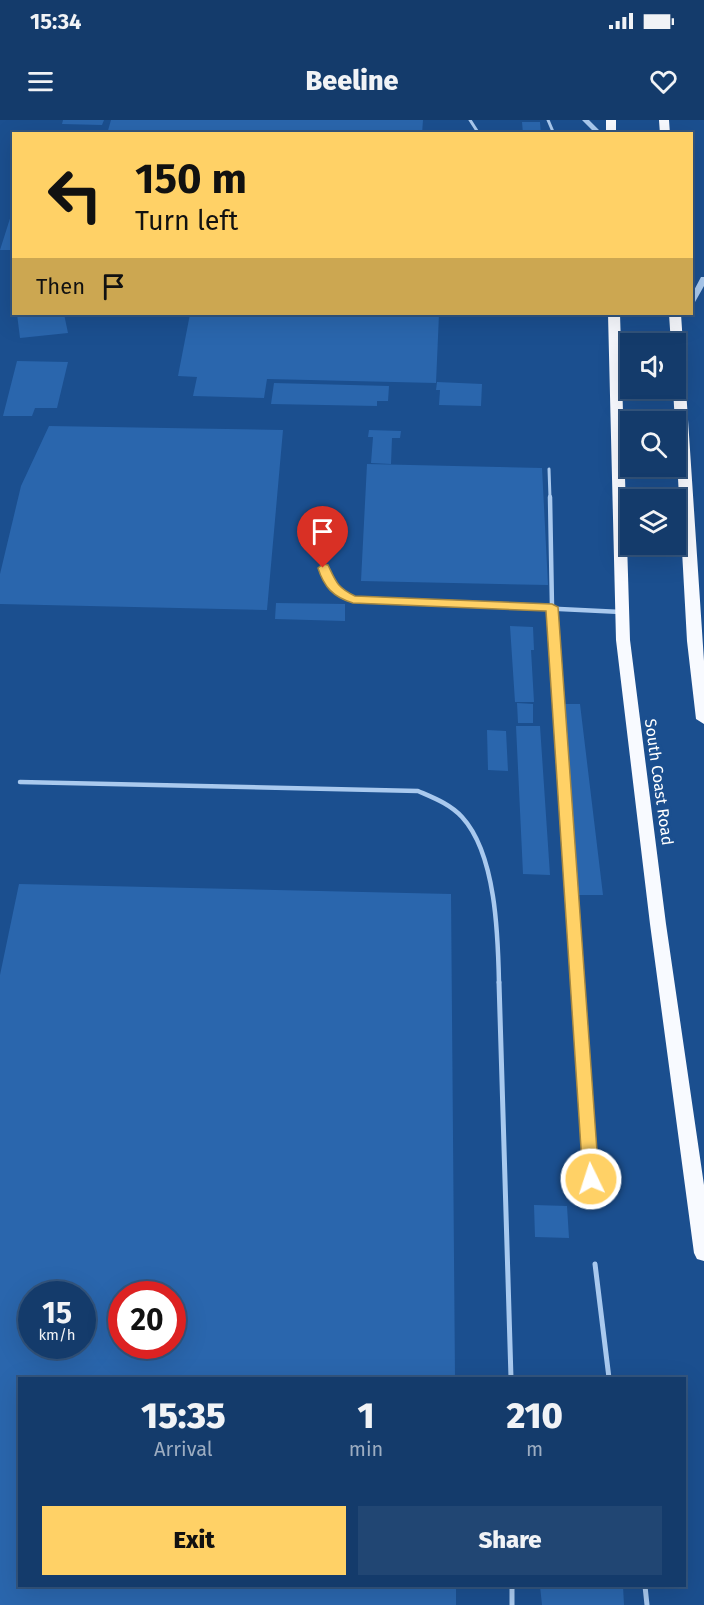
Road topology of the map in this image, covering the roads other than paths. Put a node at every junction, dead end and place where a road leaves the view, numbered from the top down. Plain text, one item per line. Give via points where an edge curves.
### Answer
1 (585, 120) edge
2 (598, 132) edge
3 (704, 279) edge
4 (693, 298) edge
5 (614, 315) edge
6 (675, 315) edge
7 (683, 315) edge
8 (675, 329) junction
9 (549, 469) dead end
10 (323, 568) dead end
11 (552, 607) junction
12 (621, 612) junction
13 (704, 719) edge
14 (20, 782) dead end
15 (591, 1179) dead end
16 (704, 1253) edge
17 (595, 1264) dead end
18 (512, 1377) edge
19 (609, 1377) edge
20 (512, 1587) edge
21 (645, 1587) edge
22 (512, 1605) edge
23 (647, 1605) edge

1 - 2 street
3 - 4 street
5 - 12 highway, South Coast Road
6 - 8 highway
7 - 8 street
8 - 13 highway via 694,641
9 - 11 lane
10 - 11 lane via 328,582 353,600
11 - 12 lane
11 - 15 lane
12 - 16 highway, South Coast Road via 633,735
14 - 18 lane via 418,791 444,802 462,816 482,854 497,956
17 - 19 lane
20 - 22 lane
21 - 23 lane

